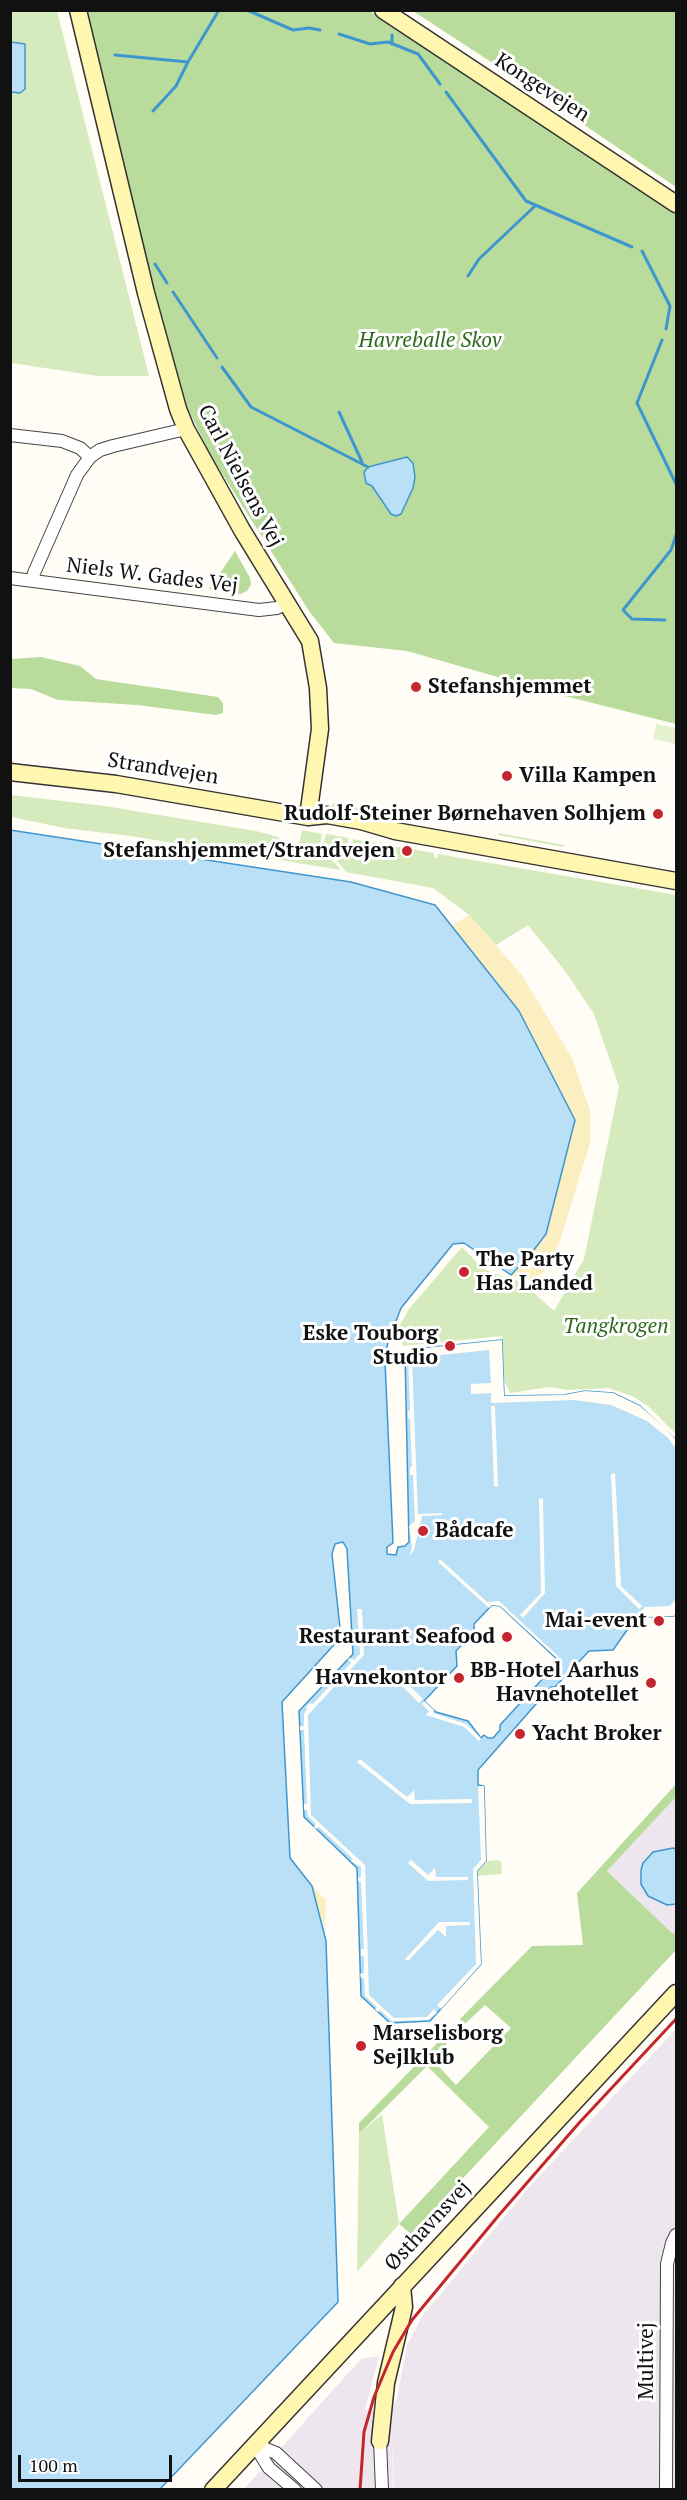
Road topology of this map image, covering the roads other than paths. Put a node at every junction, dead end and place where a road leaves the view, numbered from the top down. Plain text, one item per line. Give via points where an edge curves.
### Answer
1 (78, 10) edge
2 (383, 10) edge
3 (676, 204) edge
4 (186, 429) junction
5 (10, 435) edge
6 (90, 457) junction
7 (10, 578) edge
8 (33, 580) junction
9 (287, 603) junction
10 (10, 772) edge
11 (308, 817) junction
12 (676, 881) edge
13 (676, 1993) edge
14 (676, 2235) edge
15 (402, 2286) junction
16 (380, 2441) joint
17 (254, 2445) junction
18 (213, 2490) edge
19 (295, 2490) edge
20 (316, 2490) edge
21 (382, 2490) edge
22 (666, 2490) edge

1 - 4 street, Carl Nielsens Vej via 146,293
2 - 3 street, Kongevejen
4 - 6 street via 113,446
4 - 9 street, Carl Nielsens Vej
5 - 6 street via 62,441
6 - 8 street via 77,475
7 - 8 street, Niels W. Gades Vej
8 - 9 street, Niels W. Gades Vej via 259,610
9 - 11 street, Carl Nielsens Vej via 310,641 318,688 320,729
10 - 11 street, Strandvejen via 116,784
11 - 12 street, Strandvejen via 327,815 395,831
13 - 15 street, Østhavnsvej
14 - 22 street, Multivej via 667,2264
15 - 16 street via 404,2307 386,2383
15 - 17 street, Østhavnsvej
16 - 21 street
17 - 18 street, Østhavnsvej
17 - 19 street via 269,2468
17 - 20 street via 276,2452

